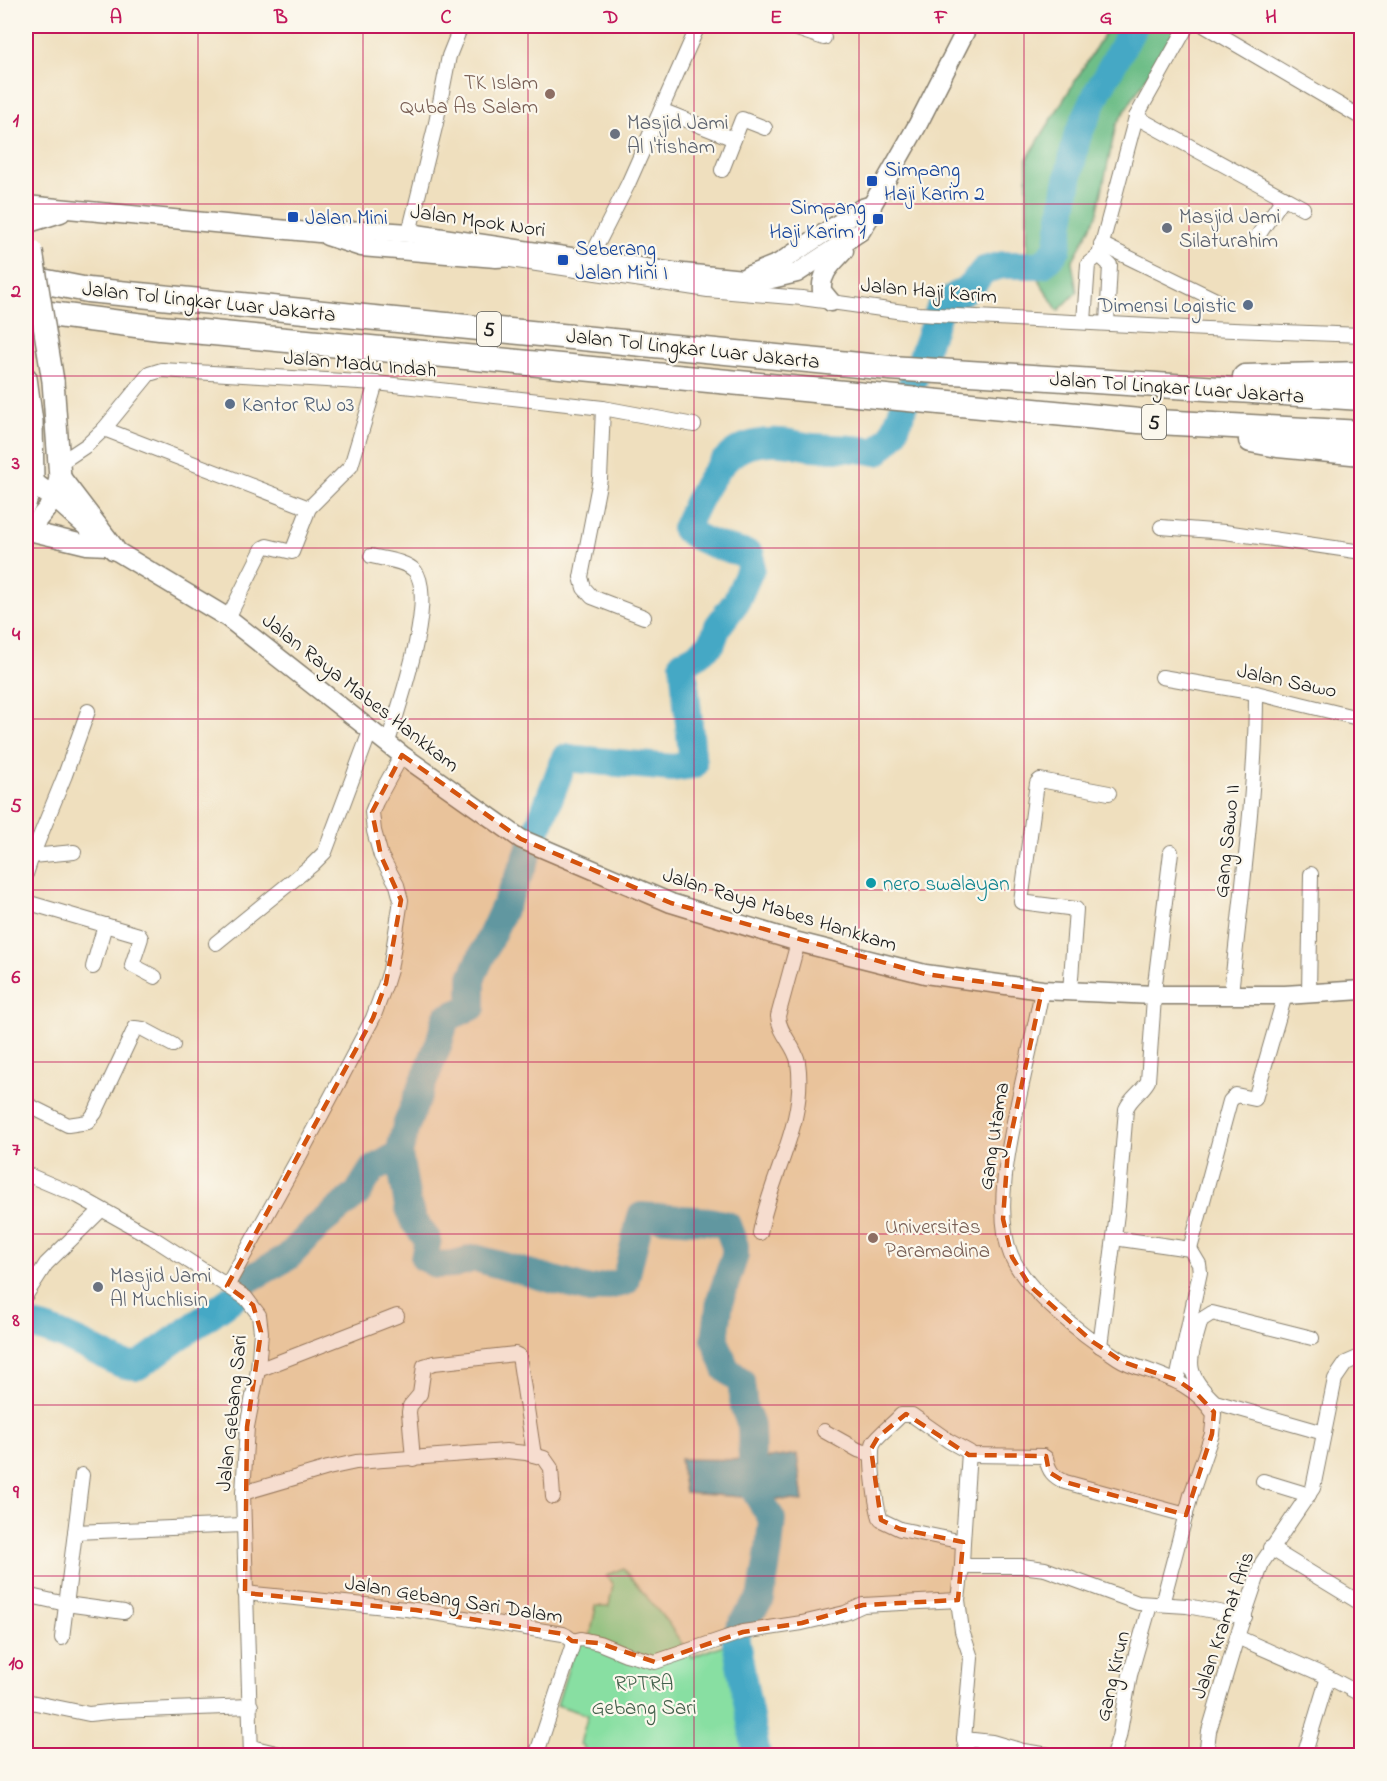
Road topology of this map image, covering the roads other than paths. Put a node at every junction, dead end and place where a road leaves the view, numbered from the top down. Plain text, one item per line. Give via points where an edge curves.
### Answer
1 (461, 26) edge
2 (698, 26) edge
3 (788, 26) edge
4 (968, 26) edge
5 (1187, 26) edge
6 (1205, 26) edge
7 (824, 38) dead end
8 (661, 110) junction
9 (1136, 117) junction
10 (1362, 118) edge
11 (765, 128) dead end
12 (734, 139) junction
13 (722, 170) dead end
14 (1284, 197) junction
15 (26, 205) edge
16 (872, 205) junction
17 (1303, 208) dead end
18 (87, 210) junction
19 (26, 224) edge
20 (861, 231) junction
21 (319, 233) junction
22 (410, 233) junction
23 (1254, 240) dead end
24 (29, 244) edge
25 (430, 244) junction
26 (1100, 250) junction
27 (558, 254) junction
28 (496, 258) junction
29 (589, 261) junction
30 (673, 272) junction
31 (26, 278) edge
32 (737, 279) junction
33 (720, 291) junction
34 (1216, 300) dead end
35 (831, 302) junction
36 (26, 311) edge
37 (1084, 322) junction
38 (1107, 323) junction
39 (1362, 335) edge
40 (1362, 374) edge
41 (26, 381) edge
42 (1086, 381) junction
43 (376, 383) junction
44 (1362, 398) edge
45 (603, 408) junction
46 (57, 416) junction
47 (1140, 421) junction
48 (29, 423) edge
49 (694, 424) dead end
50 (104, 429) junction
51 (1362, 433) edge
52 (1362, 453) edge
53 (60, 471) junction
54 (29, 481) edge
55 (55, 499) junction
56 (26, 506) edge
57 (309, 508) junction
58 (1161, 527) dead end
59 (27, 532) edge
60 (111, 548) junction
61 (1362, 552) edge
62 (371, 556) dead end
63 (644, 617) dead end
64 (228, 618) junction
65 (1162, 677) dead end
66 (1256, 693) junction
67 (88, 711) dead end
68 (1362, 719) edge
69 (371, 729) junction
70 (388, 742) junction
71 (402, 755) junction
72 (1109, 793) dead end
73 (74, 852) dead end
74 (1171, 852) dead end
75 (29, 855) edge
76 (26, 874) edge
77 (1311, 874) dead end
78 (26, 902) edge
79 (105, 925) junction
80 (798, 942) junction
81 (216, 943) dead end
82 (93, 967) dead end
83 (155, 977) dead end
84 (1042, 990) junction
85 (1362, 990) edge
86 (1070, 992) junction
87 (1309, 993) junction
88 (1231, 994) junction
89 (1154, 995) junction
90 (1285, 995) junction
91 (173, 1045) dead end
92 (26, 1104) edge
93 (26, 1174) edge
94 (101, 1210) junction
95 (759, 1233) dead end
96 (1114, 1238) junction
97 (1190, 1249) junction
98 (227, 1286) junction
99 (26, 1295) edge
100 (397, 1316) dead end
101 (1312, 1338) dead end
102 (1100, 1346) junction
103 (1362, 1356) edge
104 (258, 1370) junction
105 (1177, 1380) junction
106 (824, 1431) dead end
107 (1324, 1433) junction
108 (871, 1454) junction
109 (534, 1455) junction
110 (969, 1455) junction
111 (413, 1459) junction
112 (82, 1475) dead end
113 (1263, 1481) dead end
114 (243, 1493) junction
115 (1309, 1495) junction
116 (553, 1497) dead end
117 (1186, 1515) junction
118 (243, 1525) junction
119 (75, 1532) junction
120 (963, 1542) junction
121 (1270, 1548) junction
122 (963, 1566) junction
123 (244, 1593) junction
124 (26, 1595) edge
125 (958, 1600) junction
126 (66, 1604) junction
127 (1156, 1604) junction
128 (1362, 1604) edge
129 (124, 1612) dead end
130 (1245, 1617) junction
131 (1237, 1637) junction
132 (62, 1638) dead end
133 (572, 1641) junction
134 (1328, 1677) junction
135 (1362, 1695) edge
136 (26, 1701) edge
137 (251, 1706) junction
138 (964, 1739) junction
139 (251, 1751) edge
140 (288, 1755) edge
141 (536, 1755) edge
142 (968, 1755) edge
143 (1056, 1755) edge
144 (1113, 1755) edge
145 (1206, 1755) edge
146 (1304, 1755) edge

1 - 22 street via 449,56
2 - 8 street
3 - 7 street
4 - 16 main road
5 - 9 street
6 - 10 street
8 - 12 street
8 - 29 street
9 - 14 street
9 - 26 street
11 - 12 street via 743,118
12 - 13 street
14 - 17 street
14 - 23 street
15 - 18 main road
16 - 20 main road
16 - 32 main road, Jalan Mpok Nori via 779,263
18 - 19 main road via 54,214
18 - 21 main road, Jalan Mpok Nori
20 - 32 main road, Jalan Mpok Nori via 796,273 763,282
20 - 35 main road via 823,278 822,291
21 - 22 main road, Jalan Mpok Nori
21 - 25 main road, Jalan Mpok Nori via 361,247
22 - 25 main road, Jalan Mpok Nori
24 - 46 main road, bridge
25 - 27 main road, Jalan Mpok Nori
25 - 28 main road, Jalan Mpok Nori
26 - 34 street via 1125,256
26 - 37 street via 1088,264
26 - 38 street via 1110,265
27 - 28 main road, Jalan Mpok Nori
27 - 29 main road, Jalan Mpok Nori
28 - 33 street, Jalan Haji Karim
29 - 30 main road, Jalan Mpok Nori
30 - 32 main road, Jalan Mpok Nori
30 - 33 main road
31 - 42 highway, Jalan Tol Lingkar Luar Jakarta / 5 via 88,290 890,368
33 - 35 street, Jalan Haji Karim
35 - 37 street, Jalan Haji Karim via 918,314
36 - 47 highway, Jalan Tol Lingkar Luar Jakarta / 5 via 160,328
37 - 38 street, Jalan Haji Karim
38 - 39 street, Jalan Haji Karim
40 - 42 highway
41 - 48 main road
42 - 44 highway, Jalan Tol Lingkar Luar Jakarta / 5
43 - 45 street, Jalan Madu Indah
43 - 50 street, Jalan Madu Indah via 162,370 149,374
43 - 57 street via 351,466
45 - 49 street, Jalan Madu Indah
45 - 63 street via 600,479 581,577 592,597
46 - 48 main road
46 - 53 main road
47 - 51 highway, Jalan Tol Lingkar Luar Jakarta / 5
47 - 52 highway via 1278,445
48 - 54 main road
50 - 53 street, Jalan Madu Indah
50 - 57 street
53 - 55 main road
53 - 60 main road
54 - 55 main road
54 - 56 main road
55 - 59 main road
55 - 60 main road, Jalan Raya Mabes Hankkam
57 - 64 street via 292,552 263,548
58 - 61 street
59 - 60 main road
60 - 64 main road, Jalan Raya Mabes Hankkam
62 - 70 street via 408,566 415,571 421,587 413,660
64 - 69 main road, Jalan Raya Mabes Hankkam
65 - 66 street, Jalan Sawo
66 - 68 street, Jalan Sawo
66 - 88 street, Gang Sawo II via 1253,780
67 - 75 street
69 - 70 main road, Jalan Raya Mabes Hankkam
69 - 81 street via 325,852
70 - 71 main road, Jalan Raya Mabes Hankkam
71 - 80 main road, Jalan Raya Mabes Hankkam via 521,839 671,903
71 - 98 street via 372,812 381,856 397,885 400,900 386,983 373,1018
72 - 86 street via 1040,780 1036,783 1021,900 1076,909
73 - 75 street
74 - 89 street
75 - 76 street
77 - 87 street
78 - 79 street
79 - 82 street
79 - 83 street via 140,936 132,965
80 - 84 main road, Jalan Raya Mabes Hankkam via 925,974
80 - 95 street via 778,1016 778,1027 798,1060 796,1106 792,1134 764,1206
84 - 86 main road, Jalan Raya Mabes Hankkam
84 - 102 street, Gang Utama via 1008,1149 1005,1238 1030,1286
85 - 87 main road, Jalan Raya Mabes Hankkam
86 - 89 main road, Jalan Raya Mabes Hankkam
87 - 90 main road, Jalan Raya Mabes Hankkam
88 - 89 main road, Jalan Raya Mabes Hankkam
88 - 90 main road, Jalan Raya Mabes Hankkam
89 - 96 street via 1148,1082 1126,1109
90 - 97 street via 1254,1098 1236,1095 1230,1101
91 - 92 street via 135,1028 88,1122 68,1125
93 - 94 street, Jalan Gebang Sari
94 - 98 street, Jalan Gebang Sari
94 - 99 street via 46,1264
96 - 97 street
96 - 102 street
97 - 105 street via 1201,1268
98 - 104 street, Jalan Gebang Sari via 246,1298 259,1314
100 - 104 street
101 - 107 street via 1212,1313 1201,1320 1191,1370 1215,1402
102 - 105 street, Gang Utama via 1123,1362
103 - 107 street, Jalan Kramat Aris via 1340,1369 1335,1379
104 - 114 street, Jalan Gebang Sari via 247,1427
105 - 117 street, Gang Utama via 1196,1393 1214,1414 1212,1434
106 - 108 street
107 - 115 street, Jalan Kramat Aris via 1317,1478
108 - 110 street via 878,1437 906,1414
108 - 120 street via 880,1520 900,1529
109 - 111 street via 506,1451
109 - 111 street via 519,1356 515,1354 424,1366 420,1394 409,1412
109 - 116 street via 544,1458 551,1468
110 - 117 street via 1043,1456 1053,1477 1065,1482
110 - 120 street
111 - 114 street via 356,1462
112 - 119 street
113 - 115 street
114 - 118 street, Jalan Gebang Sari
115 - 121 street, Jalan Kramat Aris
117 - 127 street, Gang Kirun
118 - 119 street
118 - 123 street, Jalan Gebang Sari
119 - 126 street
120 - 122 street
121 - 128 street
121 - 130 street, Jalan Kramat Aris
122 - 125 street
122 - 127 street via 1045,1569 1110,1593
123 - 133 street, Jalan Gebang Sari Dalam via 416,1610 563,1634
123 - 137 street, Jalan Gebang Sari
124 - 126 street
125 - 133 street via 863,1605 802,1623 743,1632 655,1662 598,1643
125 - 138 street via 971,1658
126 - 129 street
126 - 132 street
127 - 130 street
127 - 144 street, Gang Kirun via 1130,1675
130 - 131 street, Jalan Kramat Aris
131 - 134 street
131 - 145 street, Jalan Kramat Aris via 1209,1731
133 - 141 street, Jalan Gebang Sari Dalam
134 - 135 street
134 - 146 street
136 - 137 street via 89,1714
137 - 139 street, Jalan Gebang Sari
138 - 142 street
138 - 143 street
139 - 140 street

